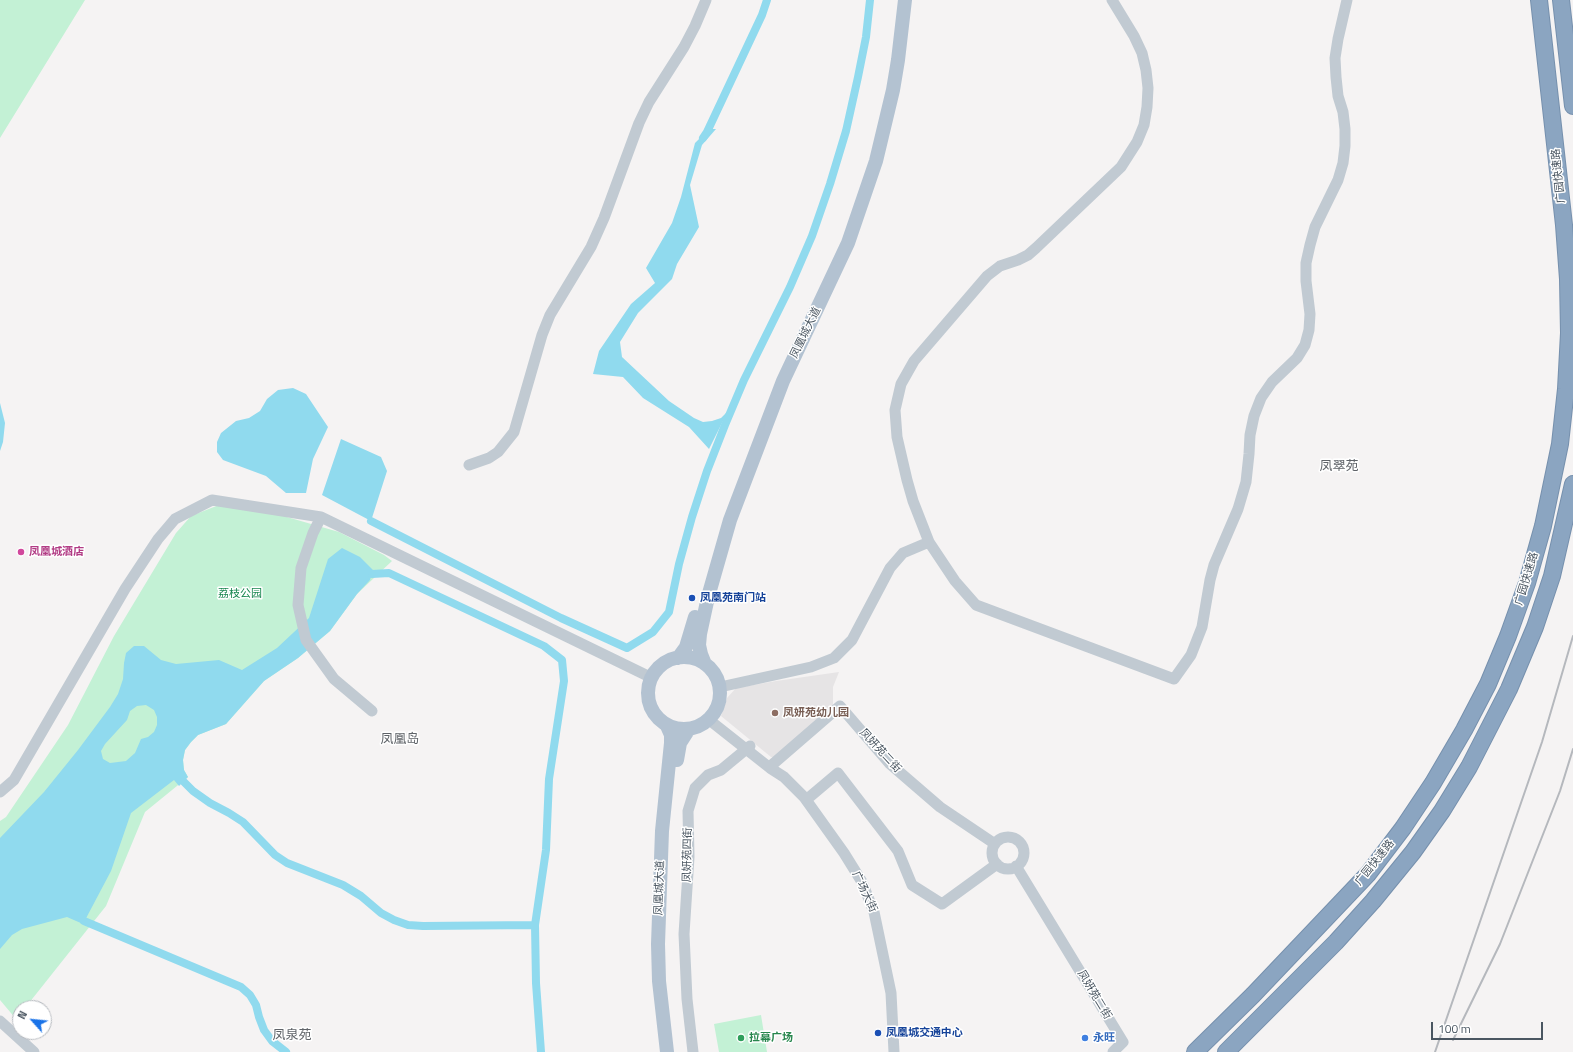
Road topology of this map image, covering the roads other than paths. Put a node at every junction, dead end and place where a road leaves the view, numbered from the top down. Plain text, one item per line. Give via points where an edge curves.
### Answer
1 (706, 0) edge
2 (896, 0) edge
3 (905, 0) edge
4 (1112, 0) edge
5 (1347, 0) edge
6 (1539, 0) edge
7 (1561, 0) edge
8 (1573, 106) edge
9 (469, 465) dead end
10 (1573, 484) edge
11 (321, 516) junction
12 (929, 542) junction
13 (678, 658) junction
14 (705, 664) junction
15 (652, 678) junction
16 (720, 687) junction
17 (372, 711) dead end
18 (711, 717) junction
19 (667, 726) junction
20 (689, 729) junction
21 (748, 747) junction
22 (773, 764) junction
23 (784, 777) junction
24 (0, 792) edge
25 (806, 800) junction
26 (995, 844) junction
27 (997, 864) junction
28 (1016, 866) junction
29 (0, 1021) edge
30 (34, 1052) edge
31 (667, 1052) edge
32 (674, 1052) edge
33 (693, 1052) edge
34 (894, 1052) edge
35 (1113, 1052) edge
36 (1195, 1052) edge
37 (1226, 1052) edge

1 - 9 street via 695,26 639,123 591,247 550,315 514,432 498,452
2 - 13 main road, 凤凰城大道 via 884,89 858,190 835,253 786,356 744,457 715,543 689,639
3 - 14 main road, 凤凰城大道 via 894,83 876,161 848,243 783,381 730,520 700,634 700,654
4 - 12 street via 1142,52 1146,70 1147,107 1144,125 1137,142 1121,167 1036,248 1028,255 1000,266 987,276 904,376 895,410 897,437 909,487
5 - 12 street via 1335,58 1338,96 1343,112 1343,164 1315,227 1306,262 1310,330 1297,358 1272,382 1261,398 1250,435 1246,482 1238,509 1214,565 1200,634 1191,655 1174,679 976,605 955,581
6 - 36 highway, 广园快速路 via 1564,225 1569,333 1560,444 1527,583 1488,684 1433,783 1403,828 1368,874
7 - 8 highway
10 - 37 highway, 广园快速路 via 1552,576 1535,627 1509,689 1469,767 1413,852 1359,916
11 - 15 street
11 - 17 street via 301,568 298,605 306,640 334,679
11 - 24 street via 212,500 175,519 158,539 125,588 14,780
12 - 16 street via 903,553 890,568 852,640 834,658 811,667
13 - 14 main road via 691,658
13 - 15 main road via 665,663
14 - 16 main road via 715,674
15 - 19 main road via 649,699 654,712
16 - 18 main road via 719,702
18 - 20 main road
18 - 21 street, 广场大街
19 - 20 main road
19 - 31 main road, 凤凰城大道 via 672,743 662,831 658,944
20 - 32 main road, 凤凰城大道 via 680,743 671,811 667,900 668,976
21 - 22 street, 广场大街
21 - 23 street, 广场大街
21 - 33 street, 凤妍苑四街 via 721,770 708,775 695,788 688,811 689,857 684,934
22 - 23 street, 广场大街
22 - 26 street, 凤妍苑二街 via 840,706 889,763 940,807
23 - 25 street, 广场大街
25 - 27 street via 838,773 898,851 912,885 942,904
25 - 34 street, 广场大街 via 862,882 874,912 892,993
26 - 27 street via 992,854
26 - 28 street via 998,840 1008,837 1017,840 1024,853
27 - 28 street via 1006,868
28 - 35 street, 凤妍苑二街 via 1123,1042
29 - 30 street

